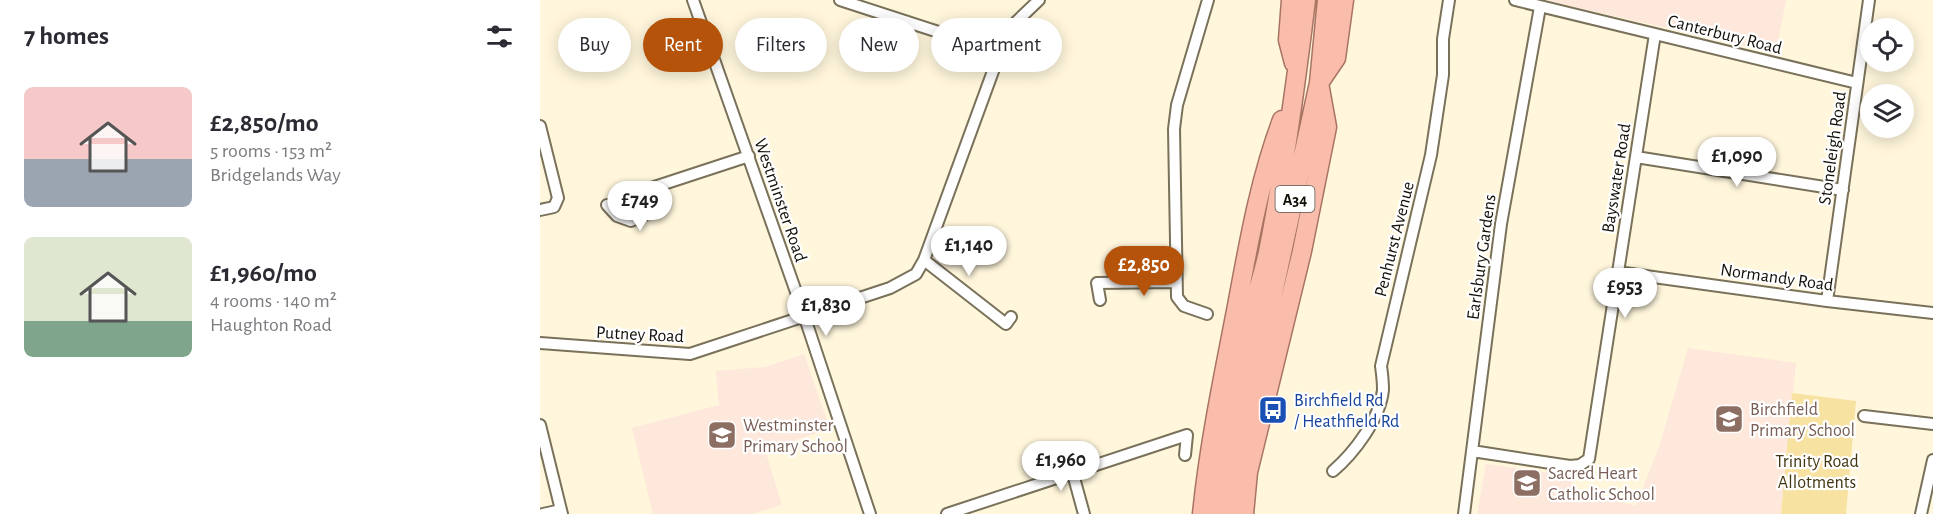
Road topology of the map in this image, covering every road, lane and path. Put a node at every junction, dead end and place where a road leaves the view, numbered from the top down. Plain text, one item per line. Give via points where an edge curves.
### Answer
1 (693, 0) edge
2 (840, 0) edge
3 (1039, 0) edge
4 (1208, 0) edge
5 (1291, 0) edge
6 (1306, 0) edge
7 (1327, 0) edge
8 (1344, 0) edge
9 (1449, 0) edge
10 (1515, 0) edge
11 (1869, 0) edge
12 (1540, 7) junction
13 (1020, 18) edge
14 (931, 30) edge
15 (1655, 34) junction
16 (993, 72) edge
17 (1296, 82) junction
18 (1319, 83) junction
19 (1857, 83) junction
20 (540, 126) edge
21 (749, 156) junction
22 (1636, 158) junction
23 (1843, 190) junction
24 (648, 191) junction
25 (636, 193) dead end
26 (607, 205) dead end
27 (540, 210) edge
28 (924, 260) junction
29 (1617, 272) junction
30 (1175, 282) junction
31 (1100, 300) dead end
32 (1827, 301) junction
33 (1933, 313) edge
34 (1207, 314) dead end
35 (804, 316) junction
36 (1011, 317) dead end
37 (540, 343) edge
38 (1864, 416) dead end
39 (540, 424) edge
40 (1933, 424) edge
41 (1472, 451) junction
42 (1185, 455) dead end
43 (1933, 460) edge
44 (1333, 471) dead end
45 (1072, 474) junction
46 (561, 512) edge
47 (543, 514) edge
48 (870, 514) edge
49 (947, 514) edge
50 (1084, 514) edge
51 (1202, 514) edge
52 (1215, 514) edge
53 (1229, 514) edge
54 (1244, 514) edge
55 (1464, 514) edge
56 (1921, 514) edge

1 - 21 street, Westminster Road
2 - 14 street
3 - 13 street
4 - 30 street via 1174,118
5 - 17 highway via 1288,40
6 - 17 highway, A34
7 - 18 highway, A34
8 - 18 highway via 1336,58
9 - 44 street, Penhurst Avenue via 1431,155 1381,366 1383,390 1377,411 1361,438
10 - 12 street, Canterbury Road
11 - 19 street, Stoneleigh Road
12 - 15 street, Canterbury Road
12 - 41 street, Earlsbury Gardens via 1501,224
15 - 19 street, Canterbury Road
15 - 22 street, Bayswater Road
16 - 28 street
17 - 51 highway via 1270,150 1248,246 1208,453
17 - 52 highway, A34 via 1269,249 1228,425
18 - 53 highway, A34 via 1246,417
18 - 54 highway via 1327,127 1302,252 1248,472
19 - 23 street, Stoneleigh Road
20 - 27 street via 558,198 554,207
21 - 24 street
21 - 35 street, Westminster Road
22 - 23 street
22 - 29 street, Bayswater Road
23 - 32 street, Stoneleigh Road
24 - 25 street
24 - 26 street via 644,215 631,220 616,216
28 - 35 street, Putney Road via 916,274 890,288
28 - 36 street via 1006,324
29 - 32 street, Normandy Road
29 - 41 street, Bayswater Road via 1589,459 1570,466
30 - 31 street via 1097,283
30 - 34 street via 1177,297 1184,306
32 - 33 street, Normandy Road
35 - 37 street, Putney Road via 690,354
35 - 48 street, Westminster Road
38 - 40 street
39 - 46 street
41 - 55 street, Earlsbury Gardens
42 - 45 street via 1187,435
43 - 56 street
45 - 49 street
45 - 50 street
46 - 47 street

